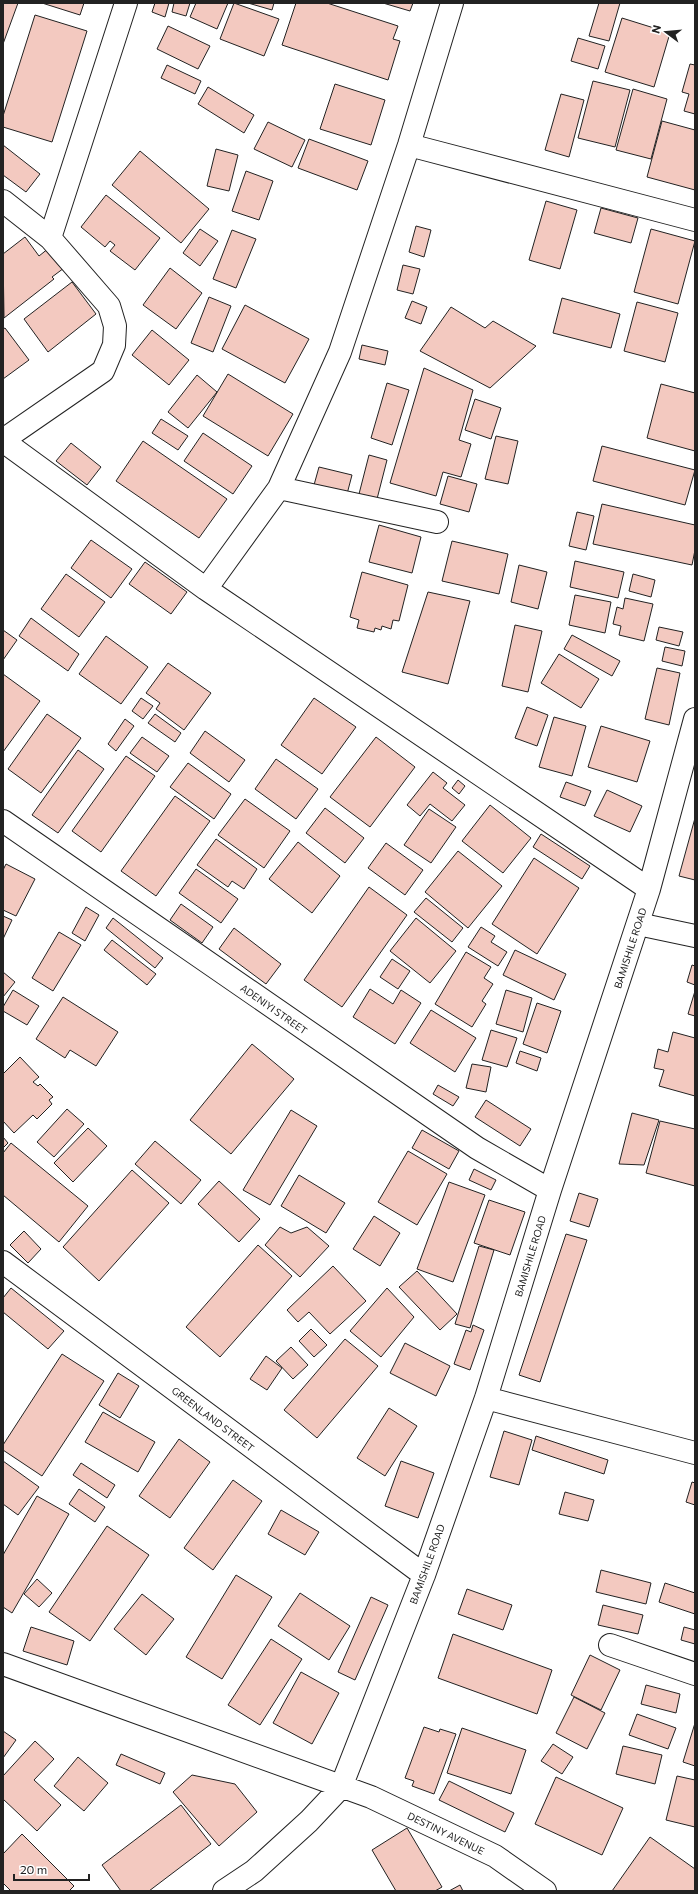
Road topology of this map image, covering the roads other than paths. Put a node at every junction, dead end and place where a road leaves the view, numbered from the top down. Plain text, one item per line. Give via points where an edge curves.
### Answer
1 (126, 3) edge
2 (452, 3) edge
3 (409, 145) junction
4 (3, 200) edge
5 (695, 220) edge
6 (50, 238) junction
7 (3, 440) edge
8 (279, 488) junction
9 (437, 522) dead end
10 (206, 589) junction
11 (695, 718) edge
12 (3, 821) edge
13 (649, 889) junction
14 (638, 924) junction
15 (695, 936) edge
16 (550, 1190) junction
17 (3, 1262) edge
18 (486, 1398) junction
19 (695, 1453) edge
20 (424, 1575) junction
21 (610, 1645) dead end
22 (3, 1664) edge
23 (695, 1674) edge
24 (341, 1787) junction
25 (224, 1891) edge
26 (545, 1891) edge

1 - 6 street
2 - 3 street
3 - 5 street
3 - 8 street via 340,352
4 - 6 street
6 - 7 street via 109,306 115,326 114,345 103,371
7 - 10 street
8 - 9 street
8 - 10 street
10 - 13 street
11 - 13 street, BAMISHILE ROAD
12 - 16 street, ADENIYI STREET via 477,1148
13 - 14 street, BAMISHILE ROAD
14 - 15 street
14 - 16 street, BAMISHILE ROAD
16 - 18 street, BAMISHILE ROAD
17 - 20 street, GREENLAND STREET
18 - 19 street
18 - 20 street, BAMISHILE ROAD
20 - 24 street, BAMISHILE ROAD
21 - 23 street
22 - 24 street, DESTINY AVENUE
24 - 25 street via 309,1821 254,1871
24 - 26 street, DESTINY AVENUE via 371,1797 495,1856

